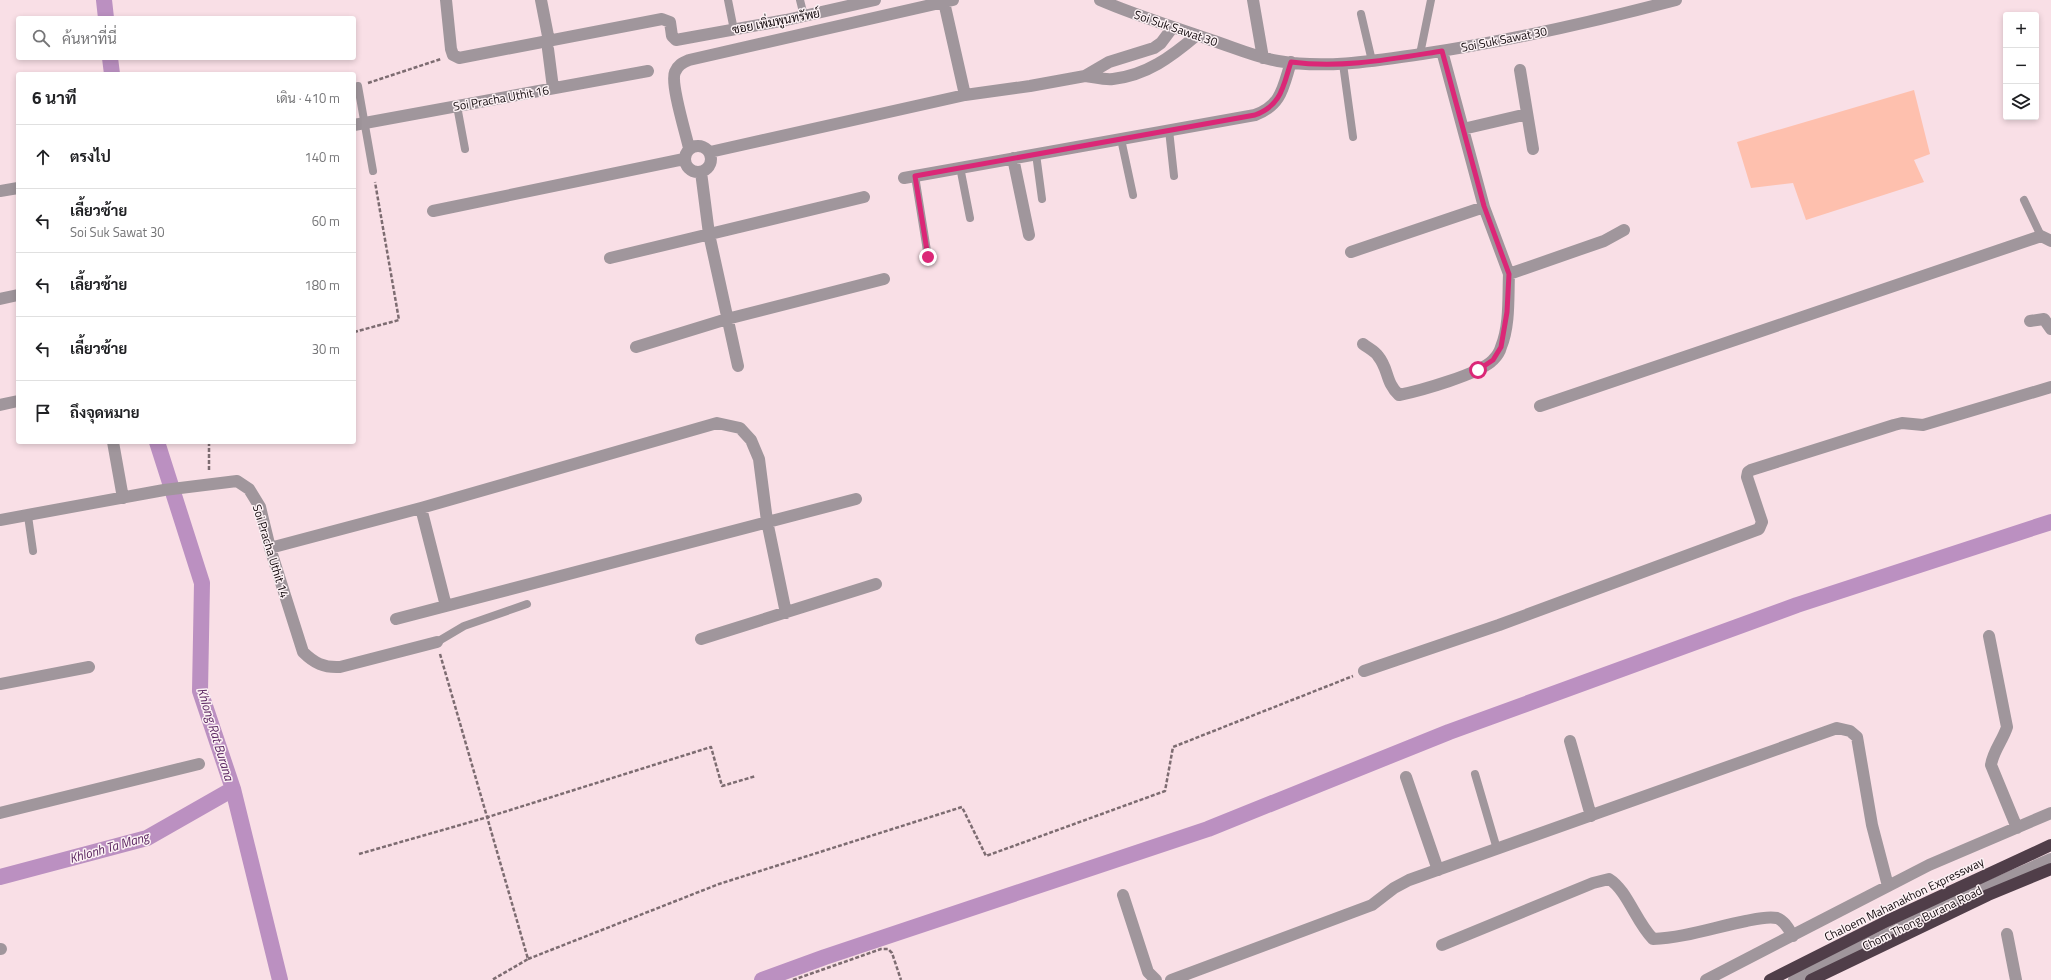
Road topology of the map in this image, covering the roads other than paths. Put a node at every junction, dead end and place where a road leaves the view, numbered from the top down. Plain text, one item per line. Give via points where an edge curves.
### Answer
1 (446, 0) edge
2 (541, 0) edge
3 (728, 0) edge
4 (800, 0) edge
5 (875, 0) edge
6 (1100, 0) edge
7 (1253, 0) edge
8 (1430, 0) edge
9 (1676, 0) edge
10 (948, 1) edge
11 (1361, 14) dead end
12 (804, 16) junction
13 (1173, 28) junction
14 (734, 30) junction
15 (1197, 35) junction
16 (548, 45) junction
17 (1442, 51) junction
18 (1420, 54) junction
19 (1263, 58) junction
20 (1372, 61) junction
21 (1291, 62) junction
22 (1343, 64) junction
23 (1520, 70) dead end
24 (648, 71) dead end
25 (1085, 76) junction
26 (358, 86) road end
27 (553, 88) junction
28 (965, 95) junction
29 (457, 106) junction
30 (1527, 114) junction
31 (359, 124) edge
32 (1463, 129) junction
33 (1169, 130) junction
34 (1353, 137) dead end
35 (1121, 139) junction
36 (465, 149) dead end
37 (1533, 149) dead end
38 (710, 152) junction
39 (687, 154) junction
40 (1036, 154) junction
41 (1013, 158) junction
42 (960, 167) junction
43 (373, 171) road end
44 (701, 172) junction
45 (1174, 176) dead end
46 (910, 177) joint
47 (16, 188) edge
48 (0, 191) edge
49 (1133, 195) dead end
50 (864, 197) dead end
51 (1042, 199) dead end
52 (2024, 200) dead end
53 (1484, 206) junction
54 (433, 211) dead end
55 (970, 218) dead end
56 (1624, 230) dead end
57 (709, 234) junction
58 (1029, 235) dead end
59 (2048, 238) edge
60 (1352, 252) dead end
61 (928, 257) dead end
62 (610, 258) dead end
63 (1509, 274) junction
64 (884, 279) dead end
65 (16, 295) edge
66 (0, 299) edge
67 (727, 319) junction
68 (2030, 321) dead end
69 (2051, 329) edge
70 (1363, 344) dead end
71 (636, 347) dead end
72 (738, 366) dead end
73 (2051, 387) edge
74 (16, 401) edge
75 (0, 405) edge
76 (1540, 406) dead end
77 (113, 444) edge
78 (123, 498) junction
79 (856, 499) dead end
80 (420, 508) junction
81 (28, 516) junction
82 (0, 520) edge
83 (767, 521) junction
84 (270, 548) junction
85 (33, 552) dead end
86 (876, 584) dead end
87 (527, 604) dead end
88 (446, 606) junction
89 (786, 613) junction
90 (396, 619) dead end
91 (1989, 636) dead end
92 (701, 639) dead end
93 (437, 642) joint
94 (89, 667) dead end
95 (1364, 671) road end
96 (0, 684) edge
97 (1570, 741) dead end
98 (199, 764) dead end
99 (1475, 774) dead end
100 (1406, 777) dead end
101 (0, 813) edge
102 (2051, 813) edge
103 (1591, 816) junction
104 (2017, 828) junction
105 (2051, 845) edge
106 (1497, 849) junction
107 (2051, 859) edge
108 (2051, 869) edge
109 (1438, 870) junction
110 (1888, 886) junction
111 (1123, 895) dead end
112 (2007, 934) dead end
113 (1793, 936) junction
114 (1442, 945) dead end
115 (1156, 980) edge
116 (1171, 980) edge
117 (1706, 980) edge
118 (1770, 980) edge
119 (1794, 980) edge
120 (1811, 980) edge
121 (2016, 980) edge

1 - 16 street via 453,55 459,58
2 - 16 street
3 - 14 lane
4 - 12 lane
5 - 12 street, ซอย เพิ่มพูนทรัพย์
6 - 13 street, Soi Suk Sawat 30
7 - 19 street
8 - 18 lane
9 - 17 street, Soi Suk Sawat 30 via 1620,15
10 - 28 street
10 - 39 street via 679,64 674,73 674,85
11 - 20 lane
12 - 14 street, ซอย เพิ่มพูนทรัพย์
13 - 15 street, Soi Suk Sawat 30
13 - 25 street via 1154,48 1109,62
14 - 16 street, ซอย เพิ่มพูนทรัพย์ via 676,40 672,36 670,22 662,19
15 - 19 street, Soi Suk Sawat 30
15 - 25 street via 1172,56 1148,70 1112,80
16 - 27 street
17 - 18 street, Soi Suk Sawat 30
17 - 32 street
18 - 20 street, Soi Suk Sawat 30
19 - 21 street, Soi Suk Sawat 30
20 - 22 street, Soi Suk Sawat 30
21 - 22 street, Soi Suk Sawat 30
21 - 33 street via 1278,100 1265,111
22 - 34 lane
23 - 30 street
24 - 27 street, Soi Pracha Uthit 16
25 - 28 street
26 - 31 lane
27 - 29 street, Soi Pracha Uthit 16
28 - 38 street
29 - 31 street, Soi Pracha Uthit 16
29 - 36 lane
30 - 32 street
30 - 37 street
31 - 43 lane
32 - 53 street
33 - 35 street
33 - 45 lane
35 - 40 street
35 - 49 lane
38 - 39 street via 700,146
38 - 44 street via 710,164
39 - 44 street via 690,170
39 - 54 street
40 - 41 street
40 - 51 lane
41 - 42 street
41 - 58 street
42 - 46 street
42 - 55 lane
44 - 57 street
46 - 61 lane
47 - 48 street
50 - 57 street
52 - 59 lane
53 - 60 street
53 - 63 street
56 - 63 street via 1604,241
57 - 62 street
57 - 67 street
59 - 76 street
63 - 70 street via 1507,312 1501,347 1493,360 1478,370 1399,395 1391,387 1383,363 1377,354
64 - 67 street
65 - 66 street
67 - 71 street
67 - 72 street
68 - 69 street via 2044,319
73 - 95 street via 1923,425 1894,425 1751,470 1747,476 1762,522 1760,530
74 - 75 street
77 - 78 street
78 - 81 street, Soi Pracha Uthit 14
78 - 84 street, Soi Pracha Uthit 14 via 236,481 249,489 260,507
79 - 83 street
80 - 83 street via 717,423 740,428 751,440 759,459
80 - 84 street
80 - 88 street
81 - 82 street, Soi Pracha Uthit 14
81 - 85 lane
83 - 88 street
83 - 89 street
84 - 93 street, Soi Pracha Uthit 14 via 303,652 312,661 329,668 340,667
86 - 89 street
87 - 93 lane via 464,626
88 - 90 street
89 - 92 street
91 - 104 street via 2007,727 2003,740 1993,755 1991,765
94 - 96 street
97 - 103 street
98 - 101 street
99 - 106 lane
100 - 109 street
102 - 104 street
103 - 106 street
103 - 110 street via 1837,728 1850,731 1857,737 1872,825
104 - 110 street via 1929,865
105 - 118 highway, Chaloem Mahanakhon Expressway via 1888,921
106 - 109 street
107 - 119 street, Chom Thong Burana Road via 1951,903
108 - 120 highway via 1961,908
109 - 116 street via 1394,888 1372,905
110 - 113 street
111 - 115 street via 1148,972
112 - 121 street
113 - 114 street via 1785,924 1778,919 1767,917 1671,938 1653,939 1644,930 1621,890 1609,879
113 - 117 street

